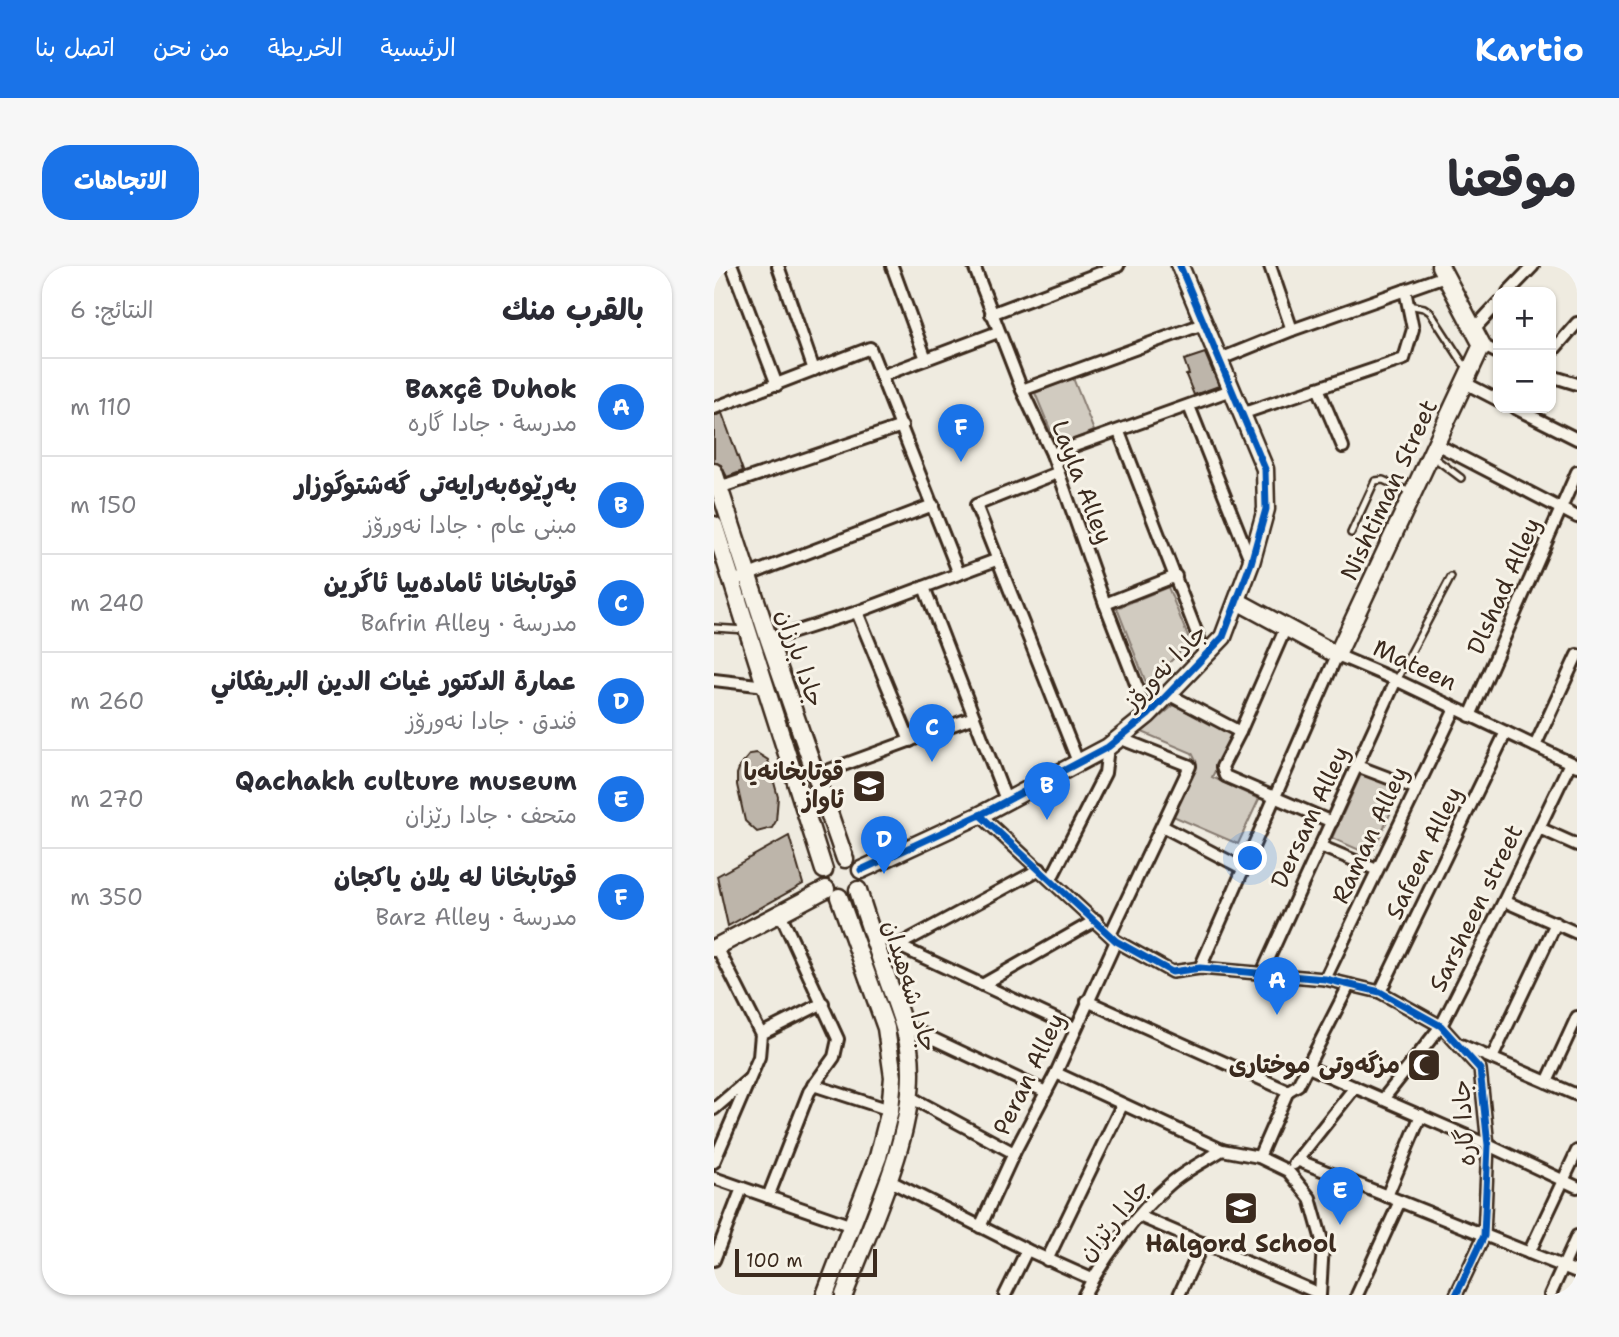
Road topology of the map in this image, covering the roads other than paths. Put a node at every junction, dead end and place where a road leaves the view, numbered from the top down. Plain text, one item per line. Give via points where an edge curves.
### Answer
1 (732, 266) edge
2 (779, 266) edge
3 (892, 266) edge
4 (974, 266) edge
5 (1118, 266) edge
6 (1180, 266) edge
7 (1270, 266) edge
8 (1533, 266) edge
9 (1443, 271) edge
10 (1513, 287) edge
11 (1405, 290) junction
12 (1408, 305) junction
13 (1493, 308) edge
14 (991, 314) junction
15 (1577, 323) edge
16 (1203, 324) junction
17 (1474, 329) junction
18 (1292, 330) junction
19 (998, 332) junction
20 (1482, 345) junction
21 (1493, 350) edge
22 (1554, 350) edge
23 (926, 359) junction
24 (1218, 360) junction
25 (814, 370) junction
26 (881, 376) junction
27 (1468, 376) junction
28 (1556, 378) edge
29 (1577, 384) edge
30 (777, 385) junction
31 (1318, 388) junction
32 (1022, 390) junction
33 (1231, 390) junction
34 (1493, 396) edge
35 (1189, 406) junction
36 (714, 408) edge
37 (1525, 413) edge
38 (1241, 414) junction
39 (902, 426) junction
40 (1119, 432) junction
41 (1577, 439) edge
42 (1343, 447) dead end
43 (1433, 450) junction
44 (1052, 454) junction
45 (1577, 472) edge
46 (1057, 473) junction
47 (1461, 478) dead end
48 (717, 480) edge
49 (1413, 494) junction
50 (933, 505) junction
51 (1561, 509) junction
52 (1577, 517) edge
53 (714, 525) edge
54 (1351, 533) dead end
55 (996, 560) junction
56 (1251, 562) junction
57 (959, 573) junction
58 (1176, 576) junction
59 (1451, 577) dead end
60 (740, 578) junction
61 (924, 587) junction
62 (1237, 601) junction
63 (1104, 604) junction
64 (857, 612) junction
65 (1286, 626) junction
66 (714, 628) edge
67 (748, 630) junction
68 (769, 640) junction
69 (1337, 655) junction
70 (1577, 655) edge
71 (1206, 657) junction
72 (714, 680) edge
73 (1396, 680) junction
74 (766, 686) junction
75 (1168, 694) junction
76 (1455, 709) junction
77 (1149, 715) junction
78 (1470, 716) junction
79 (974, 717) junction
80 (1240, 732) junction
81 (1506, 732) junction
82 (910, 741) junction
83 (1113, 742) junction
84 (1535, 746) junction
85 (1078, 762) junction
86 (1573, 764) edge
87 (1357, 766) junction
88 (816, 775) junction
89 (1415, 788) junction
90 (1276, 797) junction
91 (1006, 800) junction
92 (980, 814) junction
93 (1332, 821) junction
94 (1162, 825) junction
95 (1539, 828) junction
96 (1577, 845) edge
97 (1320, 846) junction
98 (845, 859) junction
99 (1040, 869) junction
100 (1244, 869) junction
101 (824, 870) junction
102 (861, 870) junction
103 (1377, 870) junction
104 (1051, 879) junction
105 (858, 890) junction
106 (832, 893) junction
107 (1504, 901) junction
108 (780, 913) junction
109 (1096, 920) junction
110 (1556, 923) junction
111 (871, 933) junction
112 (1577, 933) edge
113 (1113, 938) junction
114 (897, 946) junction
115 (715, 947) edge
116 (1200, 968) junction
117 (1262, 972) junction
118 (1325, 979) junction
119 (982, 985) junction
120 (1349, 985) junction
121 (1380, 992) junction
122 (1087, 1001) junction
123 (823, 1003) junction
124 (1577, 1017) edge
125 (904, 1025) junction
126 (1441, 1026) junction
127 (1075, 1028) junction
128 (761, 1034) junction
129 (1457, 1043) junction
130 (1492, 1058) junction
131 (1308, 1067) junction
132 (1056, 1073) junction
133 (749, 1079) junction
134 (1547, 1082) junction
135 (813, 1085) junction
136 (1355, 1087) junction
137 (1288, 1091) junction
138 (1046, 1092) junction
139 (1577, 1095) edge
140 (910, 1097) junction
141 (1384, 1098) junction
142 (716, 1102) edge
143 (1122, 1105) junction
144 (890, 1110) junction
145 (1422, 1115) junction
146 (1488, 1145) junction
147 (1222, 1150) junction
148 (1577, 1152) edge
149 (1014, 1153) junction
150 (1259, 1157) junction
151 (1297, 1160) junction
152 (714, 1162) edge
153 (1288, 1171) junction
154 (714, 1178) edge
155 (888, 1180) junction
156 (1563, 1181) junction
157 (1577, 1187) edge
158 (742, 1188) junction
159 (1387, 1196) junction
160 (768, 1197) junction
161 (1400, 1201) junction
162 (1139, 1216) junction
163 (852, 1226) junction
164 (980, 1227) junction
165 (1484, 1236) junction
166 (1577, 1236) edge
167 (1203, 1243) junction
168 (852, 1249) junction
169 (1027, 1250) junction
170 (1529, 1254) junction
171 (714, 1260) edge
172 (1047, 1260) junction
173 (1562, 1266) junction
174 (1577, 1272) edge
175 (1093, 1279) junction
176 (828, 1287) edge
177 (845, 1291) edge
178 (1320, 1294) edge
179 (1005, 1295) edge
180 (1084, 1295) edge
181 (1179, 1295) edge
182 (1357, 1295) edge
183 (1456, 1295) edge
184 (1549, 1295) edge

1 - 30 street
2 - 25 street
3 - 23 street
4 - 14 street, Layla Alley
5 - 14 street
6 - 16 main road, جادا نەورۆز
7 - 18 street
8 - 10 street
9 - 11 street
9 - 17 main road
11 - 12 street
11 - 18 street
12 - 27 lane via 1430,312
12 - 31 street via 1413,329 1404,359
13 - 17 street
14 - 19 street, Layla Alley
15 - 22 street
16 - 24 main road, جادا نەورۆز
16 - 32 street
17 - 20 main road
18 - 24 street
19 - 23 street
19 - 32 street, Layla Alley
20 - 21 street
20 - 27 main road, Nishtiman Street
23 - 26 street
24 - 33 main road, جادا نەورۆز
25 - 26 street via 870,348
25 - 30 street
26 - 39 street
27 - 34 street
27 - 43 main road, Nishtiman Street
28 - 29 street
30 - 36 street
31 - 38 street
31 - 42 street
32 - 44 street, Layla Alley
33 - 35 street
33 - 38 main road, جادا نەورۆز
35 - 40 street
35 - 56 street
37 - 41 street
38 - 56 main road, جادا نەورۆز via 1265,470 1266,509
39 - 48 street
39 - 50 street
40 - 44 street
40 - 58 street
43 - 47 lane
43 - 49 main road, Nishtiman Street
43 - 51 street
44 - 46 street, Layla Alley
45 - 51 street, Dlshad Alley
46 - 55 street via 976,505
46 - 63 street, Layla Alley
48 - 60 main road, جادا بارزان
49 - 54 lane via 1383,480 1375,481
49 - 69 main road, Nishtiman Street
50 - 57 street
50 - 60 street
51 - 52 street
51 - 78 street, Dlshad Alley
53 - 60 main road, جادا بارزان
55 - 57 street
55 - 85 street
56 - 62 main road, جادا نەورۆز
57 - 61 street
58 - 63 street
58 - 71 street
59 - 73 lane
60 - 67 main road, جادا بارزان
60 - 68 main road, جادا بارزان
61 - 64 street
61 - 79 street
62 - 65 main road, Mateen
62 - 71 main road, جادا نەورۆز via 1223,637
63 - 77 street, Layla Alley
64 - 68 street
64 - 82 street
65 - 69 main road, Mateen
65 - 80 street
66 - 67 lane
67 - 74 main road, جادا بارزان
68 - 88 main road, جادا بارزان
69 - 73 street, Mateen
69 - 90 street
70 - 84 street
71 - 75 main road, جادا نەورۆز
72 - 74 street
73 - 76 street, Mateen
73 - 87 street, Dersam Alley
74 - 101 main road, جادا بارزان
75 - 77 main road, جادا نەورۆز
75 - 80 street
76 - 78 street, Mateen
76 - 89 street, Raman Alley
77 - 83 main road, جادا نەورۆز
78 - 81 street, Mateen
79 - 82 street
79 - 91 street
80 - 90 street via 1222,767 1226,776
81 - 84 street, Mateen
81 - 121 street, Safeen Alley
82 - 88 street
83 - 85 main road, جادا نەورۆز
83 - 94 street, Peran Alley via 1190,766
83 - 104 street via 1105,773
84 - 86 street, Mateen
85 - 91 main road, جادا نەورۆز
86 - 95 street, Sarsheen street
87 - 89 street
87 - 93 street, Dersam Alley
88 - 98 main road, جادا بارزان
89 - 103 street, Raman Alley
90 - 93 street
90 - 100 street
91 - 92 main road, جادا نەورۆز
92 - 99 street, جادا گارە
92 - 102 main road, جادا نەورۆز
93 - 97 street, Dersam Alley
94 - 100 street
94 - 113 street, Peran Alley
95 - 96 street
95 - 107 street, Sarsheen street
97 - 103 street
97 - 117 street, Dersam Alley
98 - 101 main road via 833,861
98 - 102 main road
99 - 104 street, جادا گارە
99 - 114 street
100 - 116 street
101 - 106 main road via 822,880
102 - 105 main road
103 - 118 street, Raman Alley
104 - 109 street, جادا گارە
105 - 106 main road via 849,896
105 - 111 main road, جادا شەهیدان
106 - 108 main road
106 - 144 main road, جادا شەهیدان via 888,1036 893,1077
107 - 110 street
107 - 126 street, Sarsheen street
108 - 115 main road
108 - 123 street
109 - 113 street, جادا گارە
109 - 119 street
110 - 112 street
110 - 130 street
111 - 114 street
111 - 125 main road, جادا شەهیدان
113 - 116 street, جادا گارە via 1172,972
113 - 122 street, Peran Alley
114 - 119 street
115 - 128 street
116 - 117 street, جادا گارە
117 - 118 street, جادا گارە
118 - 120 street, جادا گارە
119 - 127 street
120 - 121 street, جادا گارە
120 - 131 street
121 - 126 street, جادا گارە
122 - 127 street, Peran Alley
122 - 137 street
123 - 128 street
123 - 135 street via 838,1039 834,1057
124 - 134 street
125 - 138 street
125 - 140 main road, جادا شەهیدان via 911,1061
126 - 129 street, جادا گارە
126 - 141 street, Sarsheen street
127 - 132 street, Peran Alley
128 - 133 street via 759,1057
129 - 130 street
129 - 146 street, جادا گارە via 1480,1069
130 - 134 street
131 - 136 street
131 - 137 street via 1298,1085
132 - 138 street, Peran Alley
132 - 143 street
133 - 142 street
133 - 152 street
134 - 139 street
135 - 144 street
135 - 160 street
136 - 141 street
136 - 151 street
137 - 150 street
138 - 149 street, Peran Alley
140 - 149 street
140 - 155 main road, جادا شەهیدان
141 - 145 street
143 - 147 street
143 - 172 street
144 - 163 main road, جادا شەهیدان
145 - 146 street
145 - 159 street
146 - 156 street
146 - 165 street, جادا گارە
147 - 150 street
147 - 162 street, جادا رێزان via 1172,1182
148 - 156 street
149 - 164 street, Peran Alley
150 - 153 street
151 - 153 street
151 - 159 street
153 - 178 street via 1310,1198 1323,1244
154 - 158 street
155 - 164 street
155 - 168 main road, جادا شەهیدان
156 - 157 street
156 - 170 street
158 - 160 street
158 - 171 street
159 - 161 street
160 - 163 street
161 - 165 street
161 - 182 street
162 - 167 street
162 - 175 street, جادا رێزان
163 - 168 main road, جادا شەهیدان
164 - 169 street
165 - 170 street
165 - 183 street, جادا گارە
166 - 173 street
167 - 178 street
167 - 181 street
168 - 176 main road, جادا شەهیدان
168 - 177 main road, جادا شەهیدان
169 - 172 street
169 - 179 street
170 - 173 street
172 - 175 street
173 - 174 street
173 - 184 street
175 - 180 street, جادا رێزان
176 - 177 main road via 838,1280

